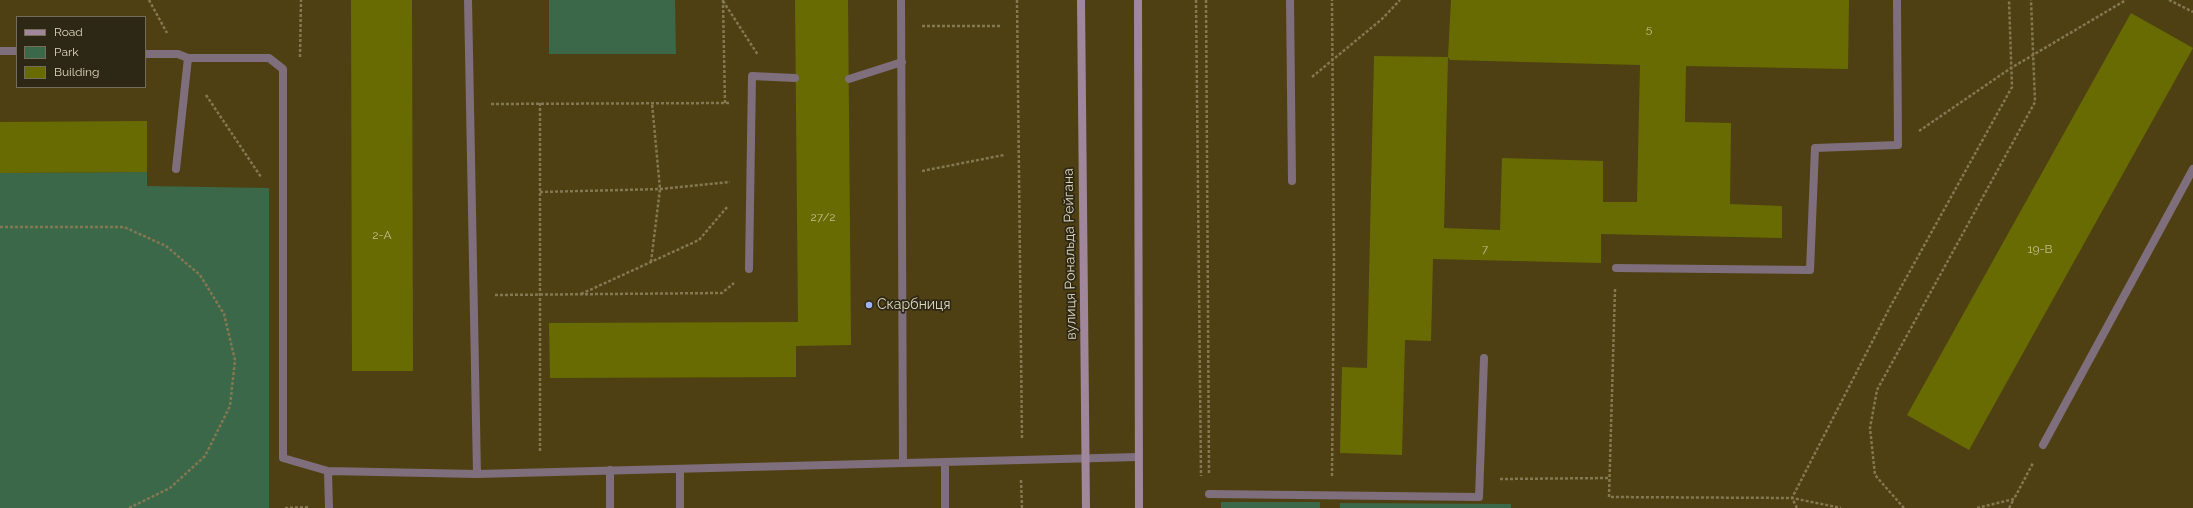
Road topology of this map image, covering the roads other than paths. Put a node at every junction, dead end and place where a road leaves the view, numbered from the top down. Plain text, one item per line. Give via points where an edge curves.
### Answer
1 (468, 0) edge
2 (902, 0) edge
3 (1081, 0) edge
4 (1138, 0) edge
5 (1290, 0) edge
6 (1897, 0) edge
7 (0, 51) edge
8 (16, 51) edge
9 (146, 54) edge
10 (188, 58) junction
11 (902, 62) junction
12 (795, 78) dead end
13 (849, 79) dead end
14 (176, 169) dead end
15 (2193, 169) edge
16 (1292, 181) dead end
17 (1616, 268) road end
18 (749, 269) road end
19 (1484, 358) dead end
20 (2043, 445) road end
21 (1138, 457) junction
22 (1085, 458) junction
23 (945, 462) junction
24 (903, 463) junction
25 (680, 469) junction
26 (610, 470) junction
27 (328, 471) junction
28 (476, 474) junction
29 (1209, 494) road end
30 (329, 508) edge
31 (610, 508) edge
32 (680, 508) edge
33 (945, 508) edge
34 (1086, 508) edge
35 (1140, 508) edge

1 - 28 lane
2 - 11 lane
3 - 22 main road, вулиця Рональда Рейгана
4 - 21 main road
5 - 16 lane
6 - 17 lane via 1898,145 1815,148 1810,270
7 - 8 lane
9 - 10 lane via 178,54
10 - 14 lane
10 - 27 lane via 269,58 283,69 284,458
11 - 13 lane
11 - 24 lane
12 - 18 lane via 752,76
15 - 20 lane
19 - 29 lane via 1479,497
21 - 22 lane
21 - 35 main road
22 - 23 lane
22 - 34 main road, вулиця Рональда Рейгана
23 - 24 lane
23 - 33 lane
24 - 25 lane
25 - 26 lane
25 - 32 lane
26 - 28 lane
26 - 31 lane
27 - 28 lane
27 - 30 lane

